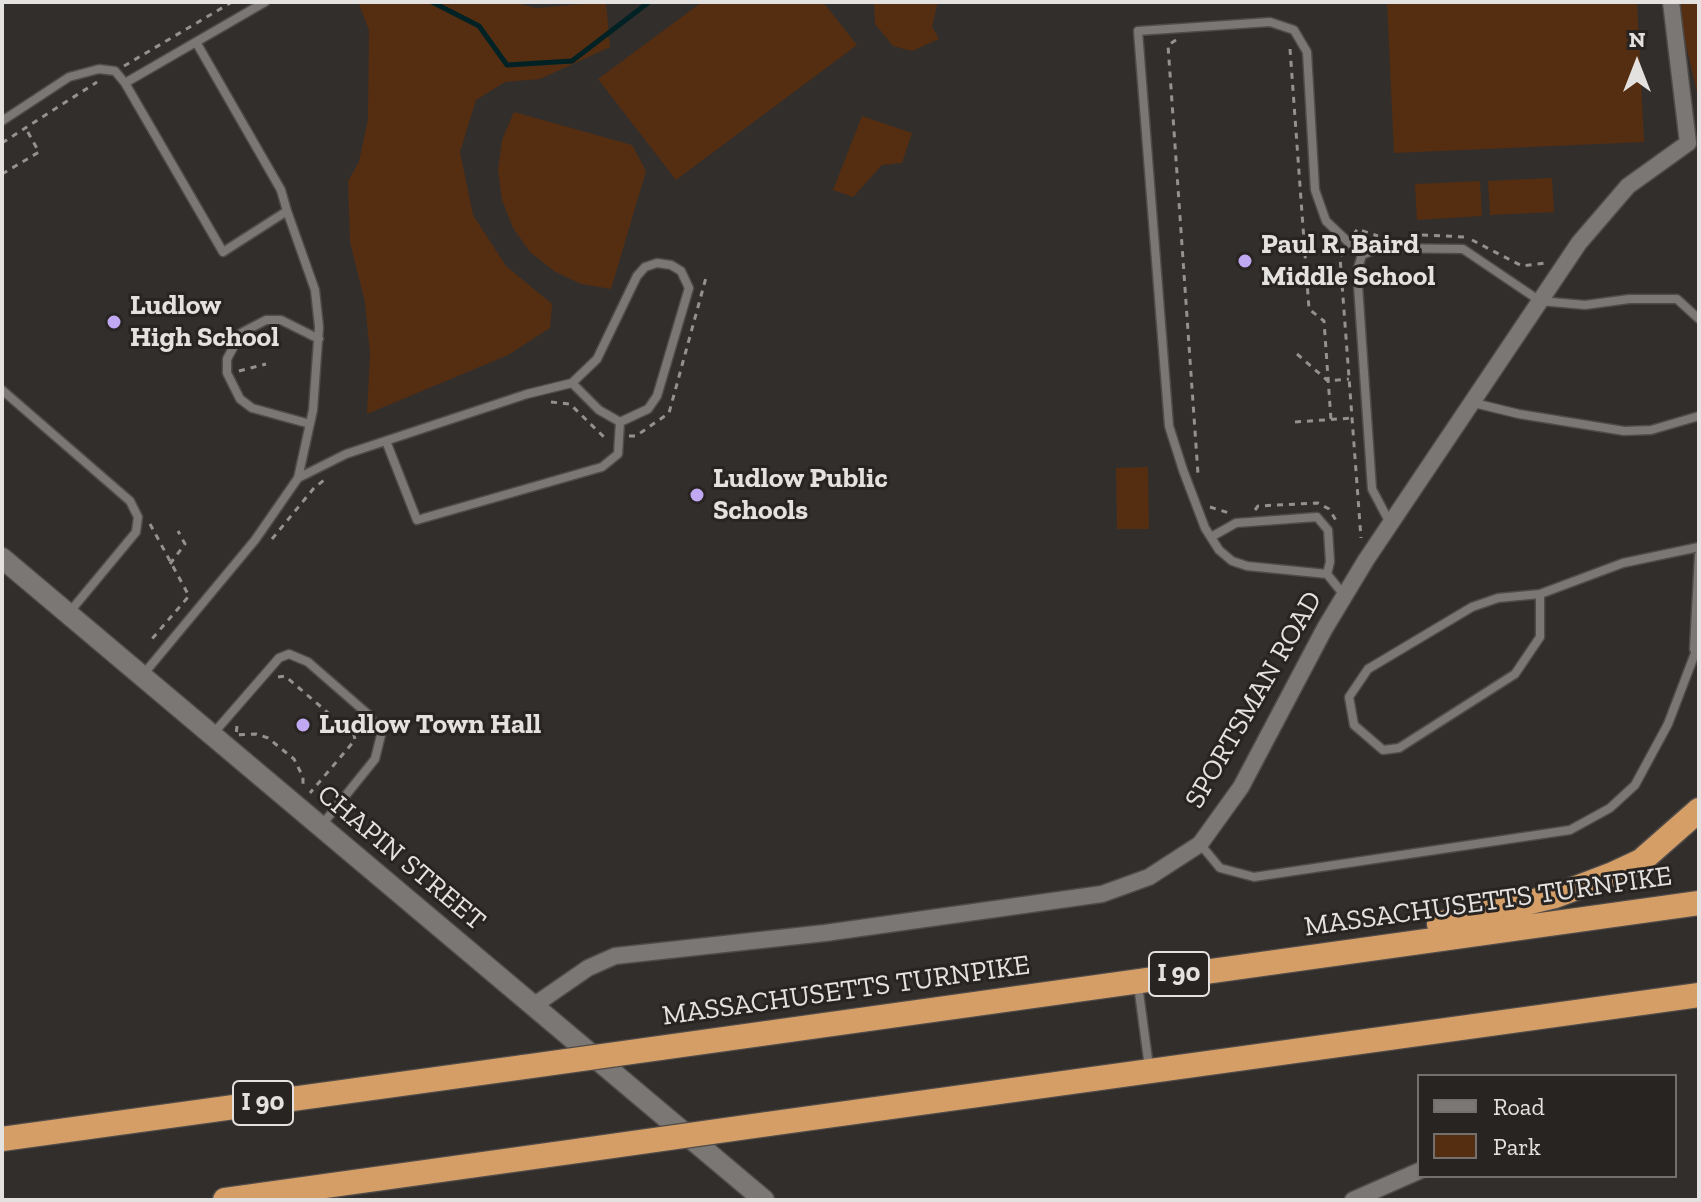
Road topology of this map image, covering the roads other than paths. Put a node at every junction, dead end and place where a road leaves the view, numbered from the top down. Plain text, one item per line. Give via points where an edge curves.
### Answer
1 (265, 2) edge
2 (1671, 2) edge
3 (196, 42) junction
4 (125, 83) junction
5 (2, 121) edge
6 (1693, 141) edge
7 (287, 211) junction
8 (1362, 255) junction
9 (1540, 301) junction
10 (1699, 319) edge
11 (319, 339) junction
12 (572, 383) junction
13 (2, 390) edge
14 (1474, 403) junction
15 (1699, 416) edge
16 (620, 422) junction
17 (310, 424) junction
18 (386, 441) junction
19 (298, 478) junction
20 (1392, 525) junction
21 (1211, 537) junction
22 (1699, 547) edge
23 (1699, 555) edge
24 (2, 558) edge
25 (1327, 574) junction
26 (1540, 594) junction
27 (1344, 595) junction
28 (68, 614) junction
29 (1699, 643) edge
30 (1693, 658) junction
31 (141, 677) junction
32 (211, 736) junction
33 (1699, 810) edge
34 (320, 827) junction
35 (1200, 844) junction
36 (1699, 903) edge
37 (1226, 968) junction
38 (1137, 981) junction
39 (1699, 995) edge
40 (533, 1006) junction
41 (1699, 1008) edge
42 (1532, 1019) junction
43 (1149, 1071) junction
44 (2, 1139) edge
45 (1417, 1172) edge
46 (230, 1199) edge
47 (764, 1200) edge
48 (1353, 1200) edge

1 - 3 lane
2 - 6 street, SPORTSMAN ROAD
3 - 4 lane
3 - 7 lane via 281,190
4 - 5 lane via 115,71 99,69 69,77
4 - 7 lane via 223,252
6 - 9 street, SPORTSMAN ROAD via 1628,186 1579,243
7 - 11 lane via 315,290
8 - 9 lane via 1379,248 1463,249
8 - 20 lane via 1357,271 1372,489
8 - 21 lane via 1326,221 1315,190 1307,52 1294,30 1270,22 1138,31 1169,426
9 - 10 lane via 1585,305 1677,299
9 - 14 street, SPORTSMAN ROAD
11 - 17 lane
11 - 17 lane via 281,320 252,325 232,345 227,373 240,399 252,408
12 - 16 lane
12 - 16 lane via 597,359 645,267 657,263 681,271 689,288 657,396 648,409
12 - 18 lane
13 - 28 lane via 130,501 138,517 136,532
14 - 15 lane via 1624,431 1651,430
14 - 20 street, SPORTSMAN ROAD
16 - 18 lane via 618,454 602,467 417,520
17 - 19 lane
18 - 19 lane
19 - 31 lane via 255,540
20 - 27 street, SPORTSMAN ROAD
21 - 25 lane via 1219,550 1247,566
21 - 25 lane via 1236,523 1313,515 1328,530
22 - 26 lane via 1623,563
23 - 30 lane
24 - 28 main road, CHAPIN STREET
25 - 27 lane
26 - 26 lane via 1472,607 1368,669 1349,697 1354,725 1383,750 1399,748 1515,674 1540,637
27 - 35 street, SPORTSMAN ROAD via 1241,787
28 - 31 main road, CHAPIN STREET
29 - 30 lane
30 - 35 lane via 1659,746 1635,785 1610,808 1570,830 1254,877 1220,868
31 - 32 main road, CHAPIN STREET
32 - 34 main road, CHAPIN STREET
32 - 34 lane via 279,658 289,654 308,662 370,716 381,735 375,759
33 - 37 highway via 1641,861 1555,896
34 - 40 main road, CHAPIN STREET
35 - 40 street, SPORTSMAN ROAD via 1149,877 1102,894 615,956
36 - 37 highway, MASSACHUSETTS TURNPIKE / I 90
37 - 38 highway, MASSACHUSETTS TURNPIKE / I 90
38 - 43 lane
38 - 44 highway, MASSACHUSETTS TURNPIKE / I 90, bridge
39 - 42 highway
40 - 47 main road, CHAPIN STREET
41 - 42 highway
42 - 43 highway
43 - 46 highway, bridge
45 - 48 street

